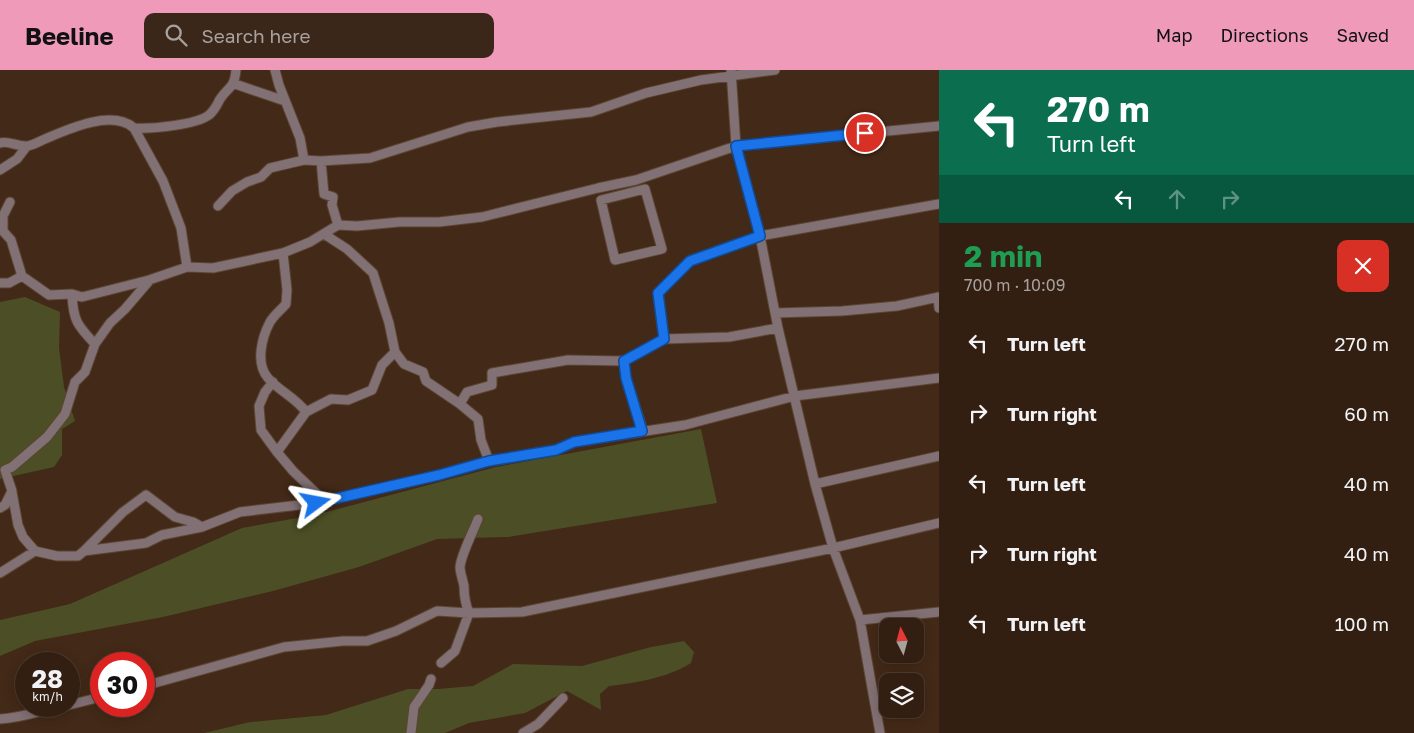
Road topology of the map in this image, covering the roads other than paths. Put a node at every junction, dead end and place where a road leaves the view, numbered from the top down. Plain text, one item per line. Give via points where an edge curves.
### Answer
1 (236, 70) edge
2 (275, 70) edge
3 (775, 70) edge
4 (731, 73) edge
5 (235, 84) junction
6 (285, 101) junction
7 (939, 126) edge
8 (134, 128) junction
9 (0, 143) edge
10 (27, 146) junction
11 (736, 146) junction
12 (304, 160) junction
13 (321, 161) junction
14 (0, 170) edge
15 (601, 200) joint
16 (10, 202) dead end
17 (939, 204) edge
18 (218, 206) dead end
19 (338, 225) junction
20 (324, 234) junction
21 (760, 236) junction
22 (283, 253) junction
23 (187, 266) junction
24 (22, 276) junction
25 (149, 280) junction
26 (0, 284) edge
27 (72, 294) junction
28 (938, 297) edge
29 (939, 308) edge
30 (775, 313) junction
31 (778, 328) junction
32 (664, 339) junction
33 (95, 344) junction
34 (395, 352) junction
35 (624, 361) junction
36 (939, 378) edge
37 (273, 382) junction
38 (795, 396) junction
39 (460, 404) junction
40 (306, 412) junction
41 (642, 431) junction
42 (277, 452) junction
43 (939, 456) edge
44 (489, 461) junction
45 (815, 484) junction
46 (12, 491) junction
47 (316, 503) junction
48 (0, 508) edge
49 (478, 519) dead end
50 (939, 523) edge
51 (202, 527) junction
52 (833, 548) junction
53 (35, 551) junction
54 (84, 551) junction
55 (0, 573) edge
56 (939, 612) edge
57 (469, 613) junction
58 (860, 620) junction
59 (441, 663) dead end
60 (431, 679) dead end
61 (155, 683) edge
62 (563, 698) dead end
63 (22, 717) edge
64 (0, 719) edge
65 (411, 733) edge
66 (523, 733) edge
67 (880, 733) edge

1 - 5 street
2 - 6 street
3 - 4 street
4 - 11 street
4 - 13 street via 646,93 591,112 468,127 370,158
5 - 6 street
5 - 8 street via 208,116 152,129
6 - 12 street via 300,138
7 - 11 street
8 - 10 street via 129,124 103,120
8 - 23 street via 178,220
9 - 10 street
10 - 14 street
11 - 19 street via 636,180 482,217 439,222
11 - 21 street
12 - 13 street
12 - 18 street via 270,168 261,177 232,191
13 - 19 street via 324,194 333,197
15 - 15 street via 645,189 662,248 615,260
16 - 24 street via 3,216 2,231 11,240
17 - 21 street
19 - 20 street
20 - 22 street
20 - 34 street via 347,249 373,274
21 - 30 street
21 - 32 street via 690,261 658,293
22 - 23 street via 213,268
22 - 37 street via 286,304 271,320 262,342 261,361 266,377
23 - 25 street
24 - 26 street
24 - 27 street via 49,294
25 - 27 street via 82,296
25 - 33 street
27 - 33 street via 77,324
28 - 29 street
28 - 30 street via 897,306
30 - 31 street
31 - 32 street via 729,337
31 - 38 street
32 - 35 street
33 - 46 street via 85,372 75,382 65,414 47,437 5,470
34 - 39 street via 404,364 423,372 426,381
34 - 40 street via 382,365 372,390 348,400 331,399
35 - 39 street via 568,360 492,373 492,385 467,392
35 - 41 street
36 - 38 street
37 - 40 street
37 - 42 street via 259,406 261,430
38 - 41 street via 685,425
38 - 45 street
39 - 44 street via 478,419
40 - 42 street
41 - 44 street
42 - 47 street via 316,493
43 - 45 street
44 - 47 street
45 - 52 street
46 - 48 street via 6,505
46 - 53 street via 20,531
47 - 51 street via 240,512
49 - 57 street via 460,567
50 - 52 street
51 - 54 street via 162,535 146,542
51 - 54 street via 176,517 146,495 123,512
52 - 57 street via 522,612
52 - 58 street
53 - 54 street via 57,556 78,556
53 - 55 street
56 - 58 street
57 - 59 street via 455,651
57 - 61 street via 437,611 367,641 284,647
58 - 67 street
60 - 65 street via 414,707
62 - 66 street via 538,724
63 - 64 street

